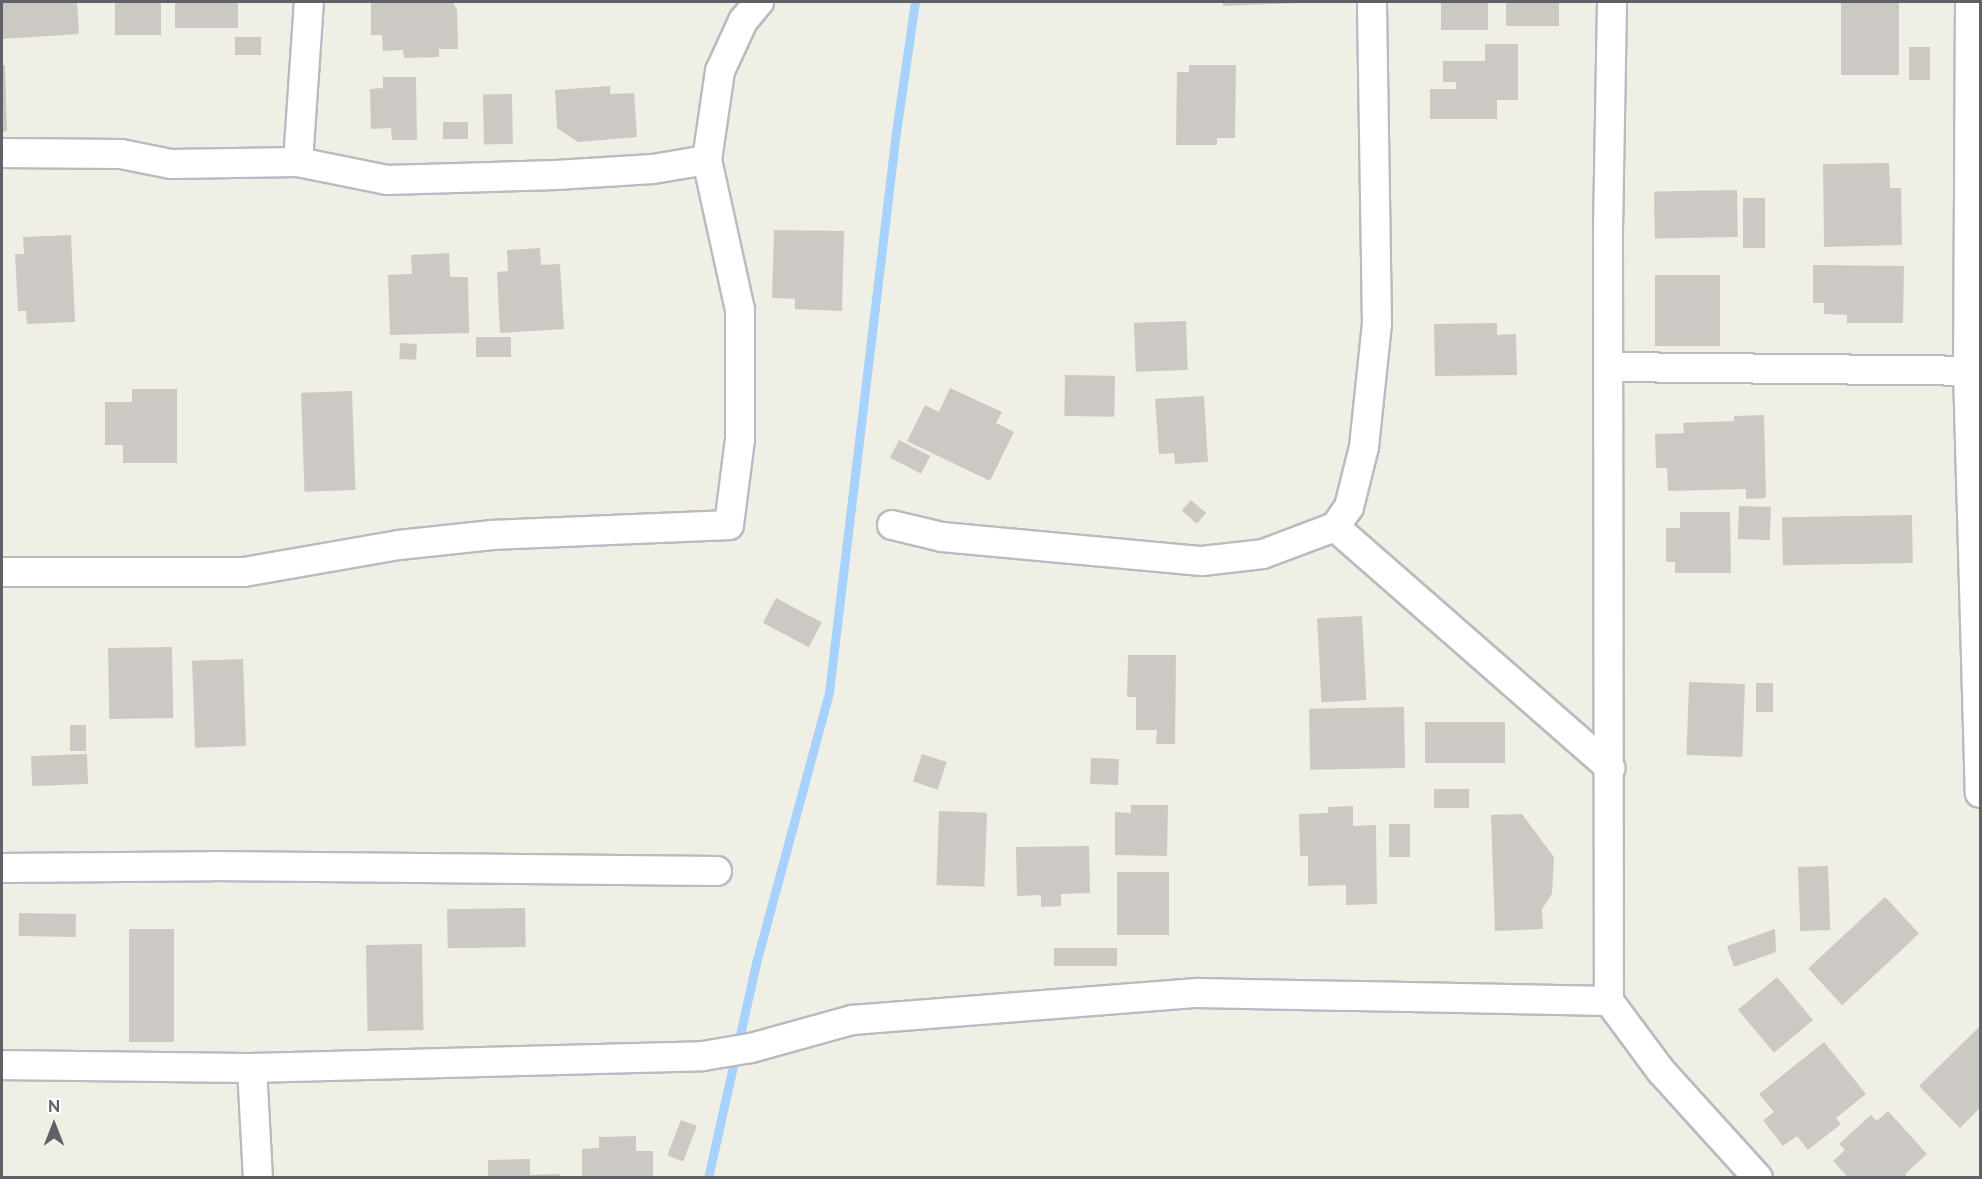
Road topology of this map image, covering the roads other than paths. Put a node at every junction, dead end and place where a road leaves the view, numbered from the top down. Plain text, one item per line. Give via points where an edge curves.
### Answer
1 (309, 2) edge
2 (759, 2) edge
3 (1372, 2) edge
4 (1612, 2) edge
5 (1970, 2) edge
6 (2, 153) edge
7 (707, 160) junction
8 (298, 162) junction
9 (1609, 367) junction
10 (1974, 371) edge
11 (892, 525) dead end
12 (1335, 527) junction
13 (2, 572) edge
14 (1610, 768) junction
15 (1980, 793) edge
16 (2, 868) edge
17 (717, 871) dead end
18 (1609, 1001) junction
19 (2, 1065) edge
20 (252, 1068) junction
21 (258, 1178) edge
22 (1758, 1178) edge

1 - 8 street
2 - 7 street via 743,21 720,71
3 - 12 street via 1377,324 1364,447 1349,507
4 - 9 street
5 - 10 street
6 - 8 street via 121,154 171,164
7 - 8 street via 653,169 387,180
7 - 13 street via 740,310 740,439 729,525 480,537 399,545 244,572
9 - 10 street
9 - 14 street
10 - 15 street
11 - 12 street via 942,537 1202,561 1263,554
12 - 14 street
14 - 18 street
16 - 17 street
18 - 20 street via 1197,993 852,1020 751,1048 703,1056
18 - 22 street via 1661,1071
19 - 20 street
20 - 21 street

